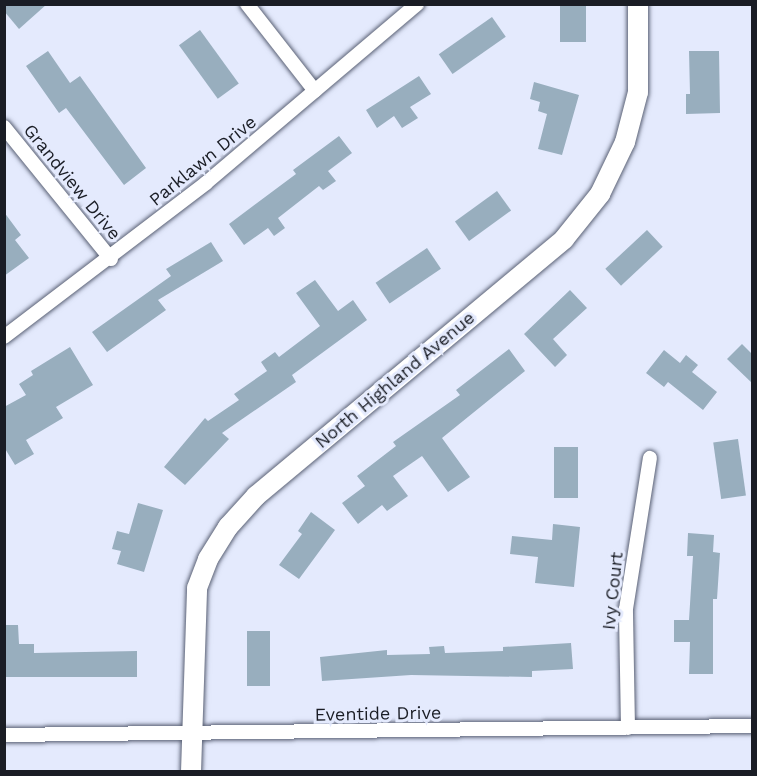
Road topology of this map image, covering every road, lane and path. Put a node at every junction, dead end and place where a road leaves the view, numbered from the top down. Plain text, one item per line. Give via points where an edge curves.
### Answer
1 (247, 4) edge
2 (417, 4) edge
3 (638, 4) edge
4 (315, 92) junction
5 (4, 128) edge
6 (111, 259) junction
7 (4, 337) edge
8 (650, 458) dead end
9 (753, 726) edge
10 (628, 728) junction
11 (4, 735) edge
12 (191, 735) junction
13 (191, 771) edge

1 - 4 street
2 - 4 street, Parklawn Drive
3 - 12 street, North Highland Avenue via 638,92 625,142 600,194 564,238 256,496 213,551 197,588
4 - 6 street, Parklawn Drive
5 - 6 street, Grandview Drive
6 - 7 street, Parklawn Drive
8 - 10 street, Ivy Court via 626,609
9 - 10 street, Eventide Drive
10 - 12 street, Eventide Drive
11 - 12 street, Eventide Drive
12 - 13 street, North Highland Avenue

